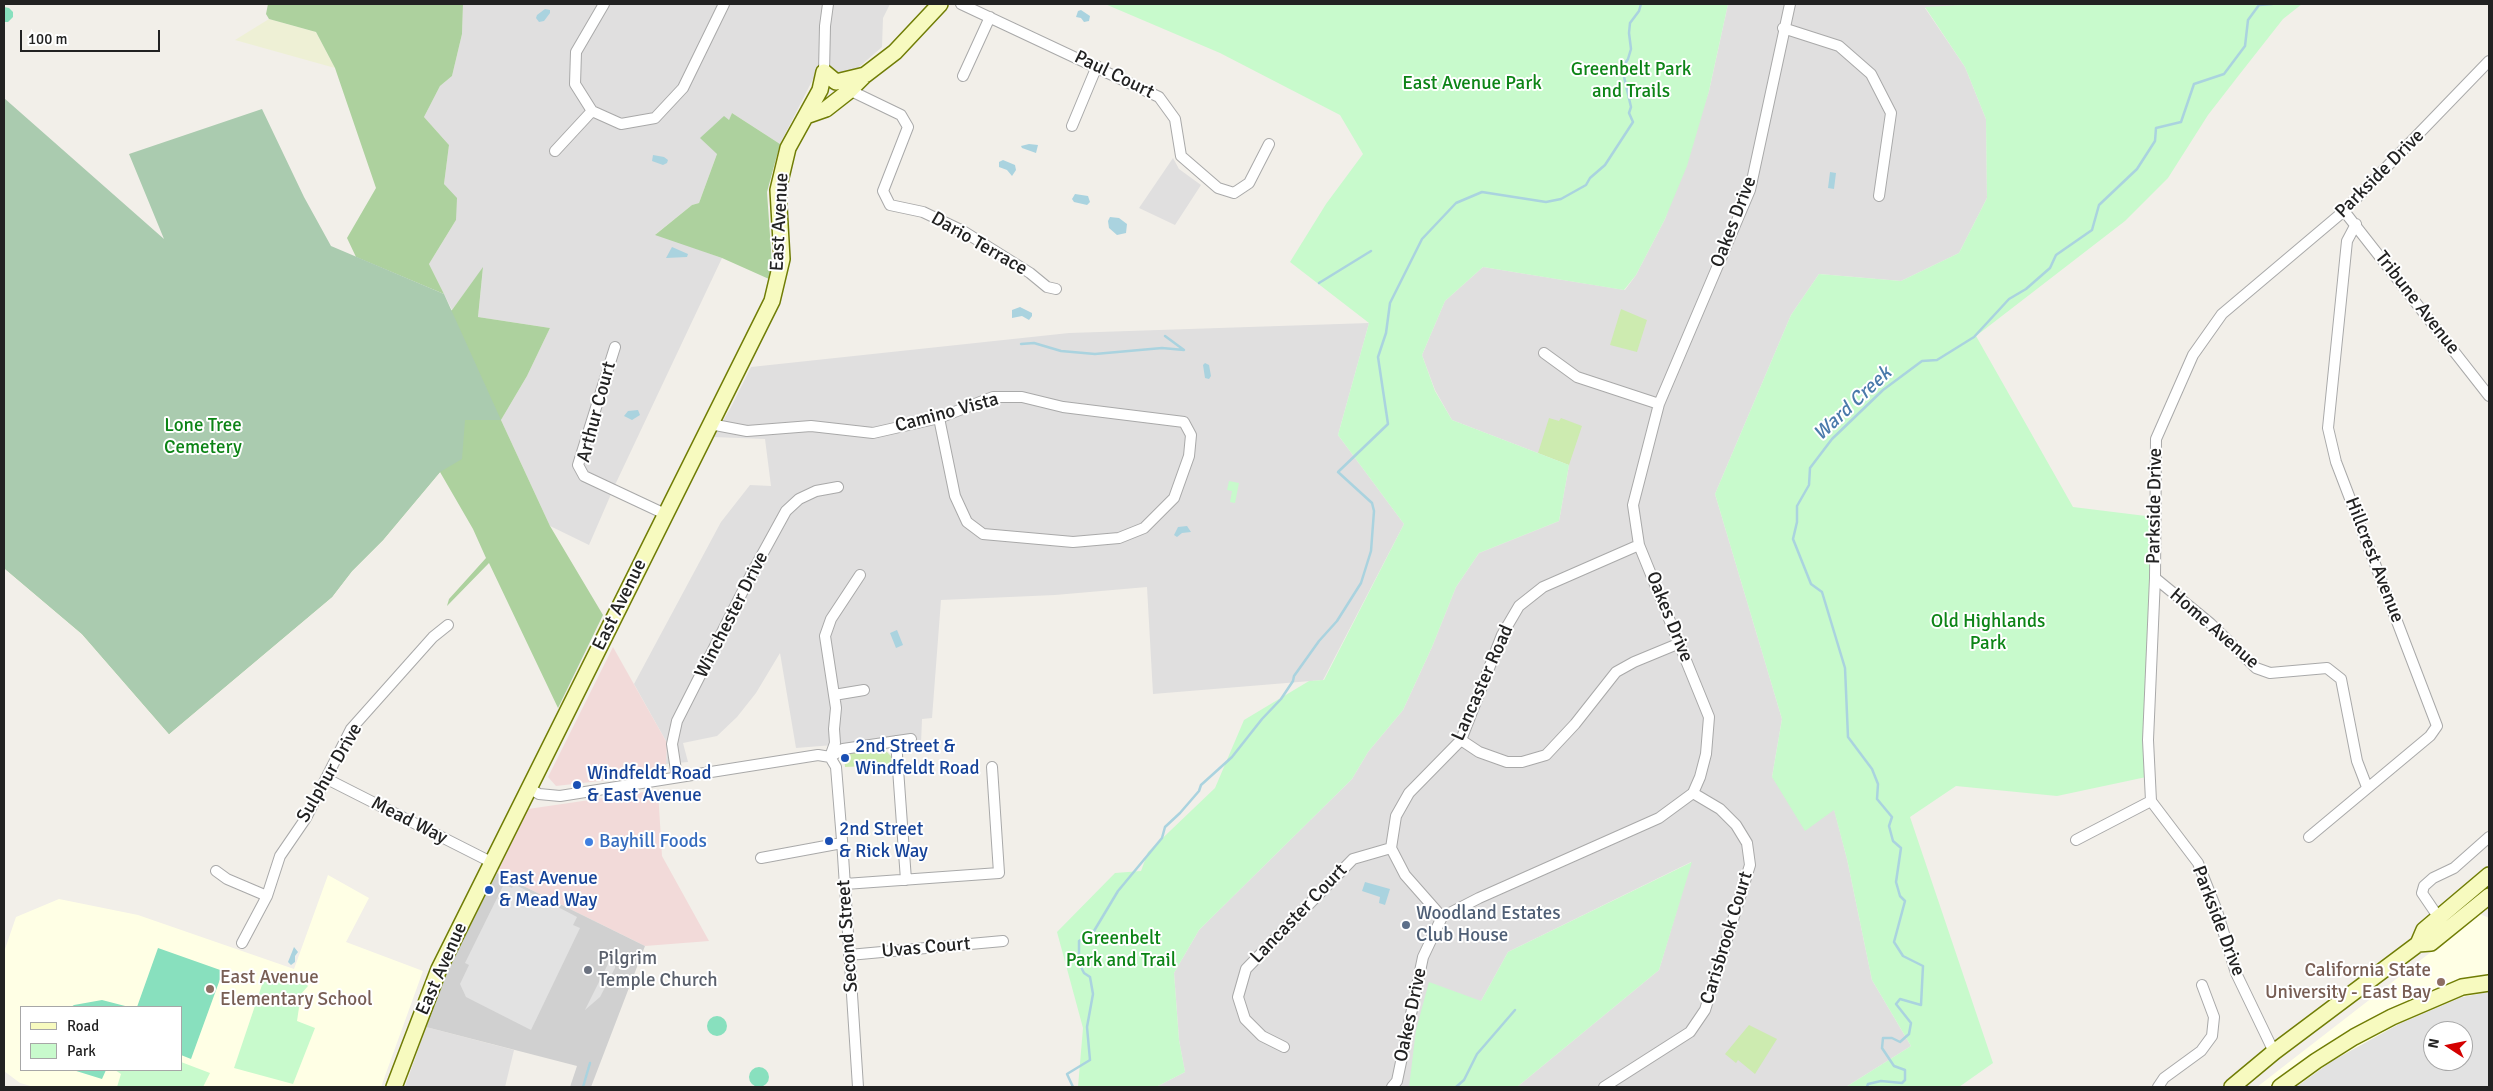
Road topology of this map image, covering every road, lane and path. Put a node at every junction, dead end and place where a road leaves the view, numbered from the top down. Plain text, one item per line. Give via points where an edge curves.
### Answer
1 (604, 4) edge
2 (724, 4) edge
3 (828, 4) edge
4 (940, 4) edge
5 (961, 4) edge
6 (1790, 4) edge
7 (990, 17) junction
8 (1783, 28) junction
9 (2489, 61) edge
10 (1097, 66) junction
11 (824, 72) junction
12 (865, 75) junction
13 (963, 76) dead end
14 (836, 82) junction
15 (850, 91) junction
16 (592, 111) junction
17 (806, 116) junction
18 (1072, 126) dead end
19 (1269, 144) dead end
20 (555, 151) dead end
21 (1879, 196) dead end
22 (2344, 211) junction
23 (2356, 224) junction
24 (1056, 289) dead end
25 (615, 347) dead end
26 (1544, 353) dead end
27 (2489, 396) edge
28 (1659, 404) junction
29 (939, 418) junction
30 (710, 424) junction
31 (838, 487) dead end
32 (665, 514) junction
33 (1639, 544) junction
34 (860, 575) dead end
35 (2155, 578) junction
36 (448, 625) dead end
37 (1680, 643) junction
38 (864, 690) dead end
39 (834, 695) junction
40 (911, 739) dead end
41 (1461, 740) junction
42 (896, 741) junction
43 (830, 757) junction
44 (992, 767) dead end
45 (676, 777) junction
46 (327, 779) junction
47 (2367, 787) junction
48 (529, 788) junction
49 (1693, 793) junction
50 (2151, 801) junction
51 (2309, 837) dead end
52 (2489, 837) edge
53 (2076, 840) dead end
54 (842, 843) junction
55 (1391, 848) junction
56 (761, 858) dead end
57 (491, 862) junction
58 (216, 870) dead end
59 (2489, 876) edge
60 (906, 880) junction
61 (845, 884) junction
62 (267, 896) junction
63 (2489, 896) edge
64 (1442, 917) junction
65 (2438, 918) junction
66 (1003, 941) dead end
67 (242, 943) dead end
68 (2418, 944) junction
69 (850, 955) junction
70 (2489, 983) edge
71 (2202, 985) dead end
72 (1284, 1047) dead end
73 (2274, 1052) junction
74 (394, 1087) edge
75 (858, 1087) edge
76 (1392, 1087) edge
77 (1604, 1087) edge
78 (2158, 1087) edge
79 (2232, 1087) edge
80 (2280, 1087) edge

1 - 16 street via 576,52 575,84
2 - 16 street via 683,88 655,118 621,124
3 - 11 street
4 - 12 street via 895,52
5 - 7 street, Paul Court
6 - 8 street, Oakes Drive
7 - 10 street, Paul Court
7 - 13 street
8 - 21 street via 1839,46 1872,74 1891,112
8 - 28 street, Oakes Drive via 1750,190
9 - 22 street, Parkside Drive
10 - 18 street
10 - 19 street, Paul Court via 1160,97 1175,119 1181,156 1218,188 1234,193 1249,183
11 - 14 street
11 - 17 street, East Avenue via 820,90
12 - 14 street
12 - 15 street
14 - 15 street, Dario Terrace
15 - 17 street via 826,109
15 - 24 street, Dario Terrace via 901,115 908,127 883,191 890,205 923,212 963,231 1030,272 1047,287
16 - 20 street
17 - 30 street, East Avenue via 788,148 780,177 778,208 782,260 772,301
22 - 23 street, Tribune Avenue
22 - 35 street, Parkside Drive via 2222,314 2193,355 2156,439
23 - 27 street, Tribune Avenue
23 - 47 street, Hillcrest Avenue via 2347,241 2328,428 2336,462 2438,726
25 - 32 street, Arthur Court via 578,465 584,476
26 - 28 street via 1577,377
28 - 33 street, Oakes Drive via 1633,505
29 - 29 street, Camino Vista via 955,496 967,522 983,534 1073,542 1119,538 1144,528 1174,498 1189,456 1191,435 1184,422 1063,407 1022,397 993,397
29 - 30 street, Camino Vista via 873,433 811,426 746,431
30 - 32 street, East Avenue
31 - 45 street, Winchester Drive via 816,491 799,499 782,519 677,721 672,744
32 - 48 street, East Avenue
33 - 37 street, Oakes Drive
33 - 41 street, Lancaster Road via 1543,587 1519,606 1502,635
34 - 39 street via 831,619 826,636
35 - 47 street, Home Avenue via 2211,624 2256,668 2270,673 2327,668 2341,679 2357,761
35 - 50 street, Parkside Drive via 2148,740
36 - 46 street, Sulphur Drive via 433,636 351,729
37 - 41 street via 1616,672 1546,755 1522,762 1507,762 1479,752
37 - 49 street, Oakes Drive via 1709,718 1706,754
38 - 39 street
39 - 43 street via 835,743
40 - 42 street
41 - 55 street, Lancaster Road via 1409,793 1396,816
42 - 43 street via 843,749
42 - 60 street
43 - 45 street via 818,755
43 - 54 street, Second Street via 836,767
44 - 60 street via 999,873
45 - 48 street via 560,796 539,794
46 - 57 street, Mead Way
46 - 62 street, Sulphur Drive via 280,856
47 - 51 street, Hillcrest Avenue
48 - 57 street, East Avenue
49 - 64 street via 1659,818
49 - 77 street, Carisbrook Court via 1720,809 1736,824 1747,843 1748,874 1705,1010 1690,1032
50 - 53 street
50 - 73 street, Parkside Drive via 2198,863 2236,973
52 - 65 street via 2454,868 2424,886 2422,893
54 - 56 street
54 - 61 street, Second Street
55 - 64 street via 1405,875
55 - 72 street, Lancaster Court via 1353,859 1246,969 1238,997 1245,1019 1262,1036
57 - 74 street, East Avenue via 438,969
58 - 62 street via 227,879
59 - 65 street
60 - 61 street
61 - 69 street, Second Street
62 - 67 street, Sulphur Drive
63 - 68 street via 2431,943
64 - 76 street, Oakes Drive via 1423,957 1397,1081
65 - 68 street via 2424,930
66 - 69 street, Uvas Court
68 - 73 street
69 - 75 street, Second Street
70 - 80 street via 2462,987 2354,1037
71 - 78 street via 2214,1017 2212,1036 2201,1051 2164,1078
73 - 79 street

